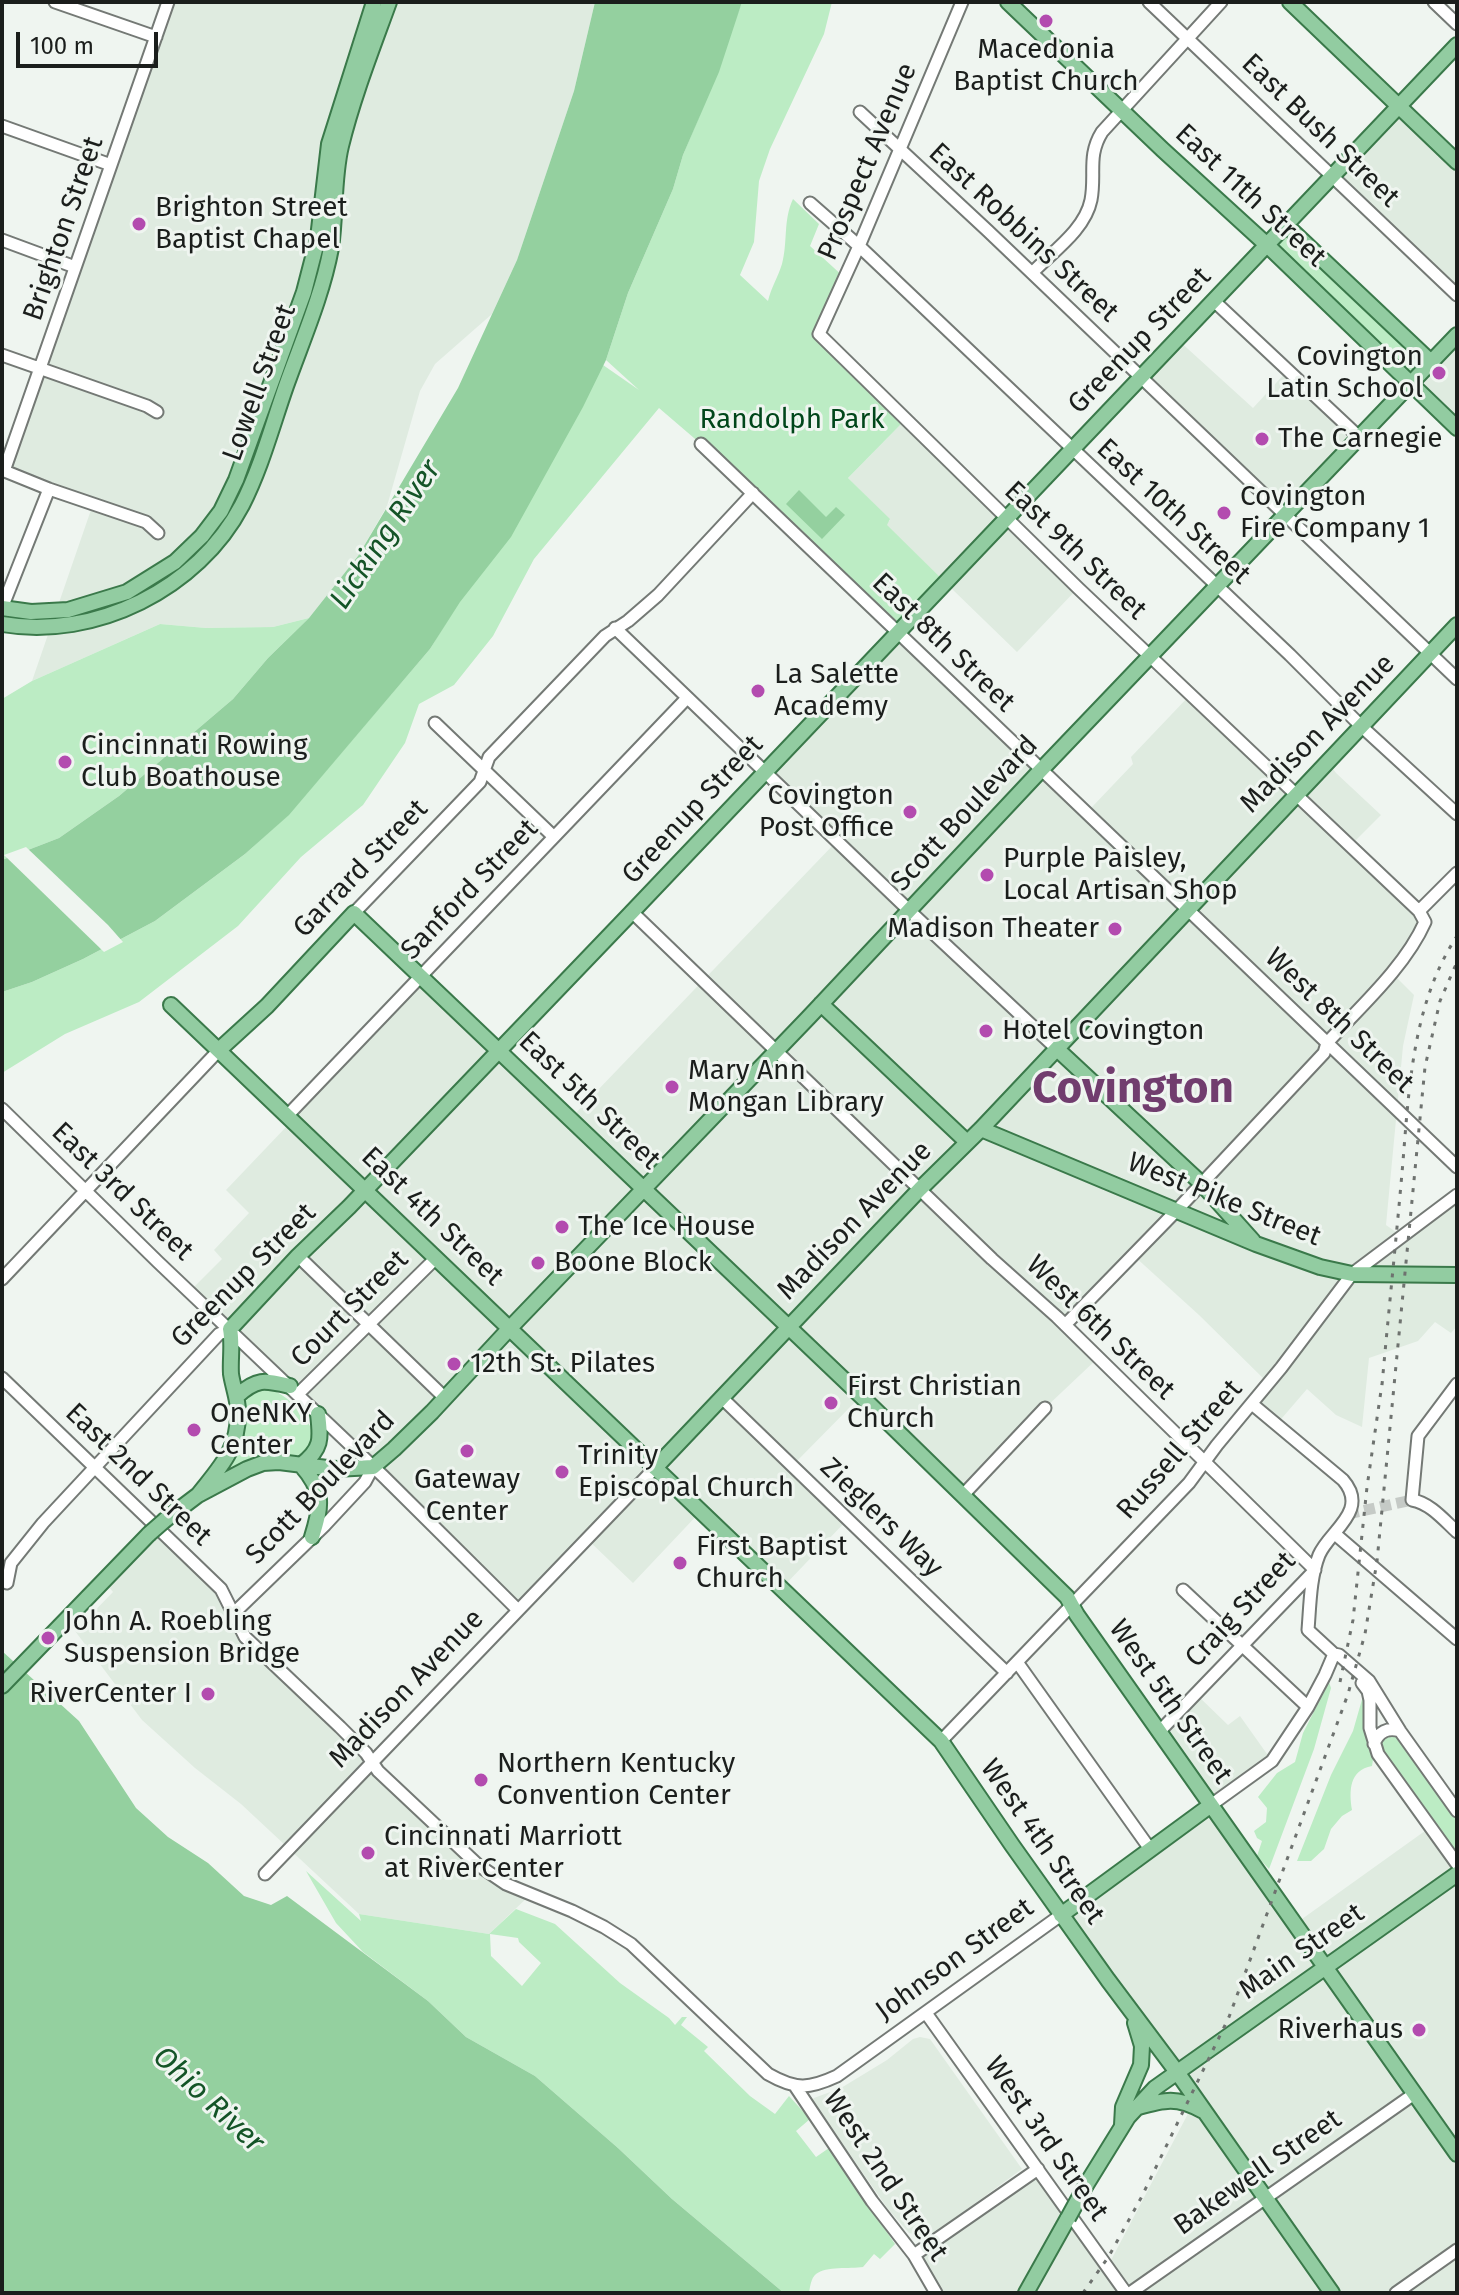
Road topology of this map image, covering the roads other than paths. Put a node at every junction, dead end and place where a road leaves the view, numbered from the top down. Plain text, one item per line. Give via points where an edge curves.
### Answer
1 (55, 2) edge
2 (168, 2) edge
3 (374, 2) edge
4 (389, 2) edge
5 (962, 2) edge
6 (1008, 2) edge
7 (1149, 2) edge
8 (1221, 2) edge
9 (1290, 2) edge
10 (1434, 2) edge
11 (1457, 24) edge
12 (156, 37) junction
13 (1187, 39) junction
14 (1457, 45) edge
15 (1398, 107) junction
16 (1121, 110) junction
17 (860, 112) dead end
18 (2, 126) edge
19 (899, 149) junction
20 (1457, 162) edge
21 (111, 165) junction
22 (1333, 176) junction
23 (810, 203) dead end
24 (1286, 225) junction
25 (2, 240) edge
26 (1267, 245) junction
27 (859, 246) junction
28 (75, 267) junction
29 (1032, 273) junction
30 (1457, 295) edge
31 (1214, 301) junction
32 (1457, 335) edge
33 (822, 339) joint
34 (2, 355) edge
35 (1431, 362) junction
36 (40, 369) junction
37 (1141, 378) junction
38 (1410, 385) junction
39 (157, 412) dead end
40 (1457, 428) edge
41 (1359, 437) junction
42 (701, 444) dead end
43 (1072, 450) junction
44 (3, 470) edge
45 (49, 489) junction
46 (753, 493) junction
47 (1285, 515) junction
48 (1007, 518) junction
49 (158, 533) dead end
50 (1217, 586) junction
51 (2, 608) edge
52 (2, 624) edge
53 (1457, 625) edge
54 (615, 628) junction
55 (898, 633) junction
56 (1430, 654) junction
57 (1149, 656) junction
58 (1457, 679) edge
59 (687, 698) junction
60 (435, 723) dead end
61 (1361, 726) junction
62 (483, 769) junction
63 (1041, 770) junction
64 (764, 772) junction
65 (1296, 795) junction
66 (1457, 814) edge
67 (554, 837) junction
68 (1457, 873) edge
69 (1188, 910) junction
70 (909, 911) junction
71 (1419, 911) junction
72 (632, 912) junction
73 (354, 913) junction
74 (421, 976) junction
75 (821, 1004) junction
76 (171, 1005) dead end
77 (1327, 1043) junction
78 (220, 1049) junction
79 (1057, 1049) junction
80 (498, 1050) junction
81 (777, 1050) junction
82 (2, 1109) edge
83 (288, 1115) junction
84 (981, 1129) junction
85 (967, 1142) junction
86 (1457, 1167) edge
87 (1202, 1184) junction
88 (365, 1189) junction
89 (643, 1189) junction
90 (920, 1189) junction
91 (86, 1191) junction
92 (1457, 1195) edge
93 (1177, 1210) junction
94 (1256, 1244) junction
95 (298, 1256) junction
96 (436, 1258) junction
97 (1352, 1274) junction
98 (1457, 1275) edge
99 (2, 1279) edge
100 (1065, 1325) junction
101 (369, 1326) junction
102 (787, 1327) junction
103 (230, 1329) junction
104 (509, 1329) junction
105 (2, 1378) edge
106 (1457, 1384) edge
107 (294, 1390) junction
108 (237, 1396) junction
109 (445, 1398) junction
110 (722, 1398) junction
111 (1252, 1404) junction
112 (1045, 1408) dead end
113 (318, 1414) junction
114 (1206, 1462) junction
115 (301, 1465) junction
116 (373, 1467) junction
117 (96, 1468) junction
118 (655, 1468) junction
119 (198, 1495) junction
120 (963, 1495) junction
121 (1457, 1532) edge
122 (1335, 1534) junction
123 (312, 1537) junction
124 (1315, 1570) junction
125 (4, 1582) edge
126 (1183, 1590) dead end
127 (1072, 1605) junction
128 (518, 1610) junction
129 (233, 1614) junction
130 (1457, 1639) edge
131 (1242, 1646) junction
132 (1334, 1654) junction
133 (1017, 1662) junction
134 (1007, 1673) junction
135 (2, 1686) edge
136 (1308, 1707) junction
137 (1400, 1731) junction
138 (1159, 1732) junction
139 (941, 1741) junction
140 (1374, 1744) junction
141 (372, 1762) junction
142 (1211, 1805) junction
143 (1457, 1811) edge
144 (1150, 1849) junction
145 (1457, 1864) edge
146 (265, 1874) dead end
147 (1457, 1874) edge
148 (1061, 1915) junction
149 (1324, 1968) junction
150 (1132, 2011) junction
151 (926, 2013) junction
152 (1177, 2072) junction
153 (795, 2086) junction
154 (1414, 2094) junction
155 (1135, 2108) junction
156 (1205, 2112) junction
157 (1122, 2125) junction
158 (1457, 2154) edge
159 (1038, 2169) junction
160 (1265, 2198) junction
161 (1457, 2250) edge
162 (914, 2255) junction
163 (936, 2293) edge
164 (1026, 2293) edge
165 (1128, 2293) edge
166 (1332, 2293) edge
167 (1396, 2293) edge

1 - 12 street
2 - 12 street, Brighton Street
3 - 51 main road, Lowell Street via 329,144 318,238 304,292 221,511 182,556 127,592 68,610
4 - 52 main road, Lowell Street via 341,147 330,249 317,301 250,488 235,516 191,569 132,605 76,623
5 - 19 street, Prospect Avenue
6 - 16 main road, East 11th Street
7 - 13 street, East Bush Street
8 - 13 street
9 - 15 main road
10 - 11 street
12 - 21 street, Brighton Street
13 - 16 street
13 - 22 street, East Bush Street
14 - 15 main road, Greenup Street
15 - 20 main road
15 - 22 main road, Greenup Street
16 - 26 main road, East 11th Street
16 - 29 street via 1092,152 1091,199 1084,219
17 - 19 street, East Robbins Street
18 - 21 street
19 - 27 street, Prospect Avenue
19 - 29 street, East Robbins Street
21 - 28 street, Brighton Street
22 - 24 main road, Greenup Street
22 - 30 street, East Bush Street
23 - 27 street, East 10th Street
24 - 26 main road, Greenup Street
24 - 35 main road, East 11th Street
25 - 28 street
26 - 31 main road, Greenup Street
26 - 38 main road, East 11th Street
27 - 33 street, Prospect Avenue via 819,334
27 - 43 street, East 10th Street
28 - 36 street, Brighton Street
29 - 37 street, East Robbins Street
31 - 37 main road, Greenup Street
31 - 41 street
32 - 35 main road, Scott Boulevard
33 - 48 street, East 9th Street
34 - 36 street
35 - 38 main road, Scott Boulevard
36 - 39 street
36 - 44 street, Brighton Street
37 - 43 main road, Greenup Street
37 - 47 street, East Robbins Street
38 - 40 main road, East 11th Street
38 - 41 main road, Scott Boulevard
41 - 47 main road, Scott Boulevard
42 - 46 street, East 8th Street
43 - 48 main road, Greenup Street
43 - 50 street, East 10th Street
44 - 45 street
45 - 49 street via 146,522
45 - 51 street
46 - 54 street, Garrard Street via 658,595
46 - 55 street, East 8th Street
47 - 50 main road, Scott Boulevard
47 - 56 street, East Robbins Street
48 - 55 main road, Greenup Street
48 - 57 street, East 9th Street
50 - 57 main road, Scott Boulevard
50 - 61 street, East 10th Street
53 - 56 main road, Madison Avenue
54 - 59 street
54 - 62 street, Garrard Street
55 - 63 street, East 8th Street
55 - 64 main road, Greenup Street
56 - 58 street, East Robbins Street
56 - 61 main road, Madison Avenue
57 - 63 main road, Scott Boulevard
57 - 65 street, East 9th Street
59 - 64 street
59 - 67 street, Sanford Street
60 - 62 street
61 - 65 main road, Madison Avenue
61 - 66 street, East 10th Street
62 - 67 street
62 - 73 street, Garrard Street via 480,782
63 - 69 street, East 8th Street
63 - 70 main road, Scott Boulevard
64 - 70 street
64 - 72 main road, Greenup Street
65 - 69 main road, Madison Avenue
65 - 71 street, East 9th Street
67 - 74 street, Sanford Street
68 - 71 street
69 - 77 street, West 8th Street
69 - 79 main road, Madison Avenue
70 - 75 main road, Scott Boulevard
70 - 79 street
71 - 77 street via 1425,922 1411,946
72 - 80 main road, Greenup Street
72 - 81 street, West 6th Street
73 - 74 main road, East 5th Street
73 - 78 main road, Garrard Street
74 - 80 main road, East 5th Street
74 - 83 street, Sanford Street
75 - 81 main road, Scott Boulevard
75 - 85 main road
76 - 78 main road, East 4th Street
77 - 86 street, West 8th Street
77 - 87 street via 1324,1053
78 - 83 main road, East 4th Street
78 - 91 street, Garrard Street
79 - 84 main road, Madison Avenue
79 - 87 main road
80 - 88 main road, Greenup Street
80 - 89 main road, East 5th Street
81 - 89 main road, Scott Boulevard
81 - 90 street, West 6th Street
82 - 91 street, East 3rd Street
83 - 88 main road, East 4th Street
84 - 85 main road, Madison Avenue
84 - 93 main road, West Pike Street
85 - 90 main road, Madison Avenue
87 - 93 street
87 - 94 main road
88 - 95 main road, Greenup Street
88 - 96 main road, East 4th Street
89 - 102 main road, East 5th Street
89 - 104 main road, Scott Boulevard
90 - 100 street, West 6th Street
90 - 102 main road, Madison Avenue
91 - 99 street, Garrard Street
91 - 103 street, East 3rd Street
92 - 97 street, Russell Street
93 - 94 main road, West Pike Street
93 - 100 street
94 - 97 main road, West Pike Street
95 - 101 street
95 - 103 main road, Greenup Street
96 - 101 street, Court Street
96 - 104 main road, East 4th Street
97 - 98 main road, West Pike Street
97 - 111 street, Russell Street
100 - 114 street, West 6th Street
101 - 107 street, Court Street
101 - 109 street
102 - 110 main road, Madison Avenue
102 - 120 main road, West 5th Street
103 - 107 street, East 3rd Street
103 - 108 main road
103 - 117 street, Greenup Street via 219,1334
104 - 109 main road, Scott Boulevard
104 - 118 main road, East 4th Street
105 - 117 street, East 2nd Street
106 - 121 street via 1418,1436 1412,1500
107 - 108 main road via 257,1382
107 - 113 street, East 3rd Street
108 - 119 main road via 237,1436
109 - 116 main road, Scott Boulevard
110 - 118 main road, Madison Avenue
110 - 134 street, Zieglers Way
111 - 114 street, Russell Street
111 - 122 street, Craig Street via 1348,1486 1348,1514
112 - 120 street
113 - 115 main road via 317,1448
113 - 116 street, East 3rd Street
114 - 124 street, West 6th Street
114 - 127 street, Russell Street
115 - 116 main road
115 - 119 main road via 263,1463
115 - 123 main road via 319,1495
116 - 123 street, Scott Boulevard
116 - 128 street, East 3rd Street
117 - 125 street, Greenup Street via 43,1523 11,1563
117 - 129 street, East 2nd Street via 221,1589
118 - 128 street, Madison Avenue
118 - 139 main road, West 4th Street
119 - 135 main road, bridge via 149,1534
120 - 127 main road, West 5th Street
122 - 124 street, Craig Street via 1320,1552
122 - 130 street
123 - 129 street, Scott Boulevard
124 - 131 street, Craig Street
124 - 132 street via 1308,1630
126 - 131 street
127 - 133 street, Russell Street
127 - 138 main road, West 5th Street
128 - 141 street, Madison Avenue
129 - 141 street, East 2nd Street via 245,1637
131 - 136 street
131 - 138 street, Craig Street
132 - 136 street, Johnson Street
132 - 137 street via 1369,1681
132 - 140 street via 1368,1691
133 - 134 street, Russell Street
133 - 144 street
134 - 139 street, Russell Street
136 - 142 street, Johnson Street via 1272,1761
137 - 140 street via 1384,1731
137 - 143 street
138 - 142 main road, West 5th Street
139 - 148 main road, West 4th Street
140 - 145 street
141 - 146 street, Madison Avenue
141 - 153 street, East 2nd Street via 478,1865 506,1884 572,1911 631,1944 768,2074
142 - 144 main road, Johnson Street
142 - 149 main road, West 5th Street
144 - 148 main road, Johnson Street
147 - 149 main road, Main Street
148 - 150 main road, West 4th Street
148 - 151 street, Johnson Street
149 - 152 main road, Main Street
149 - 154 main road, West 5th Street
150 - 152 main road, West 4th Street
150 - 157 main road via 1141,2065 1123,2107
151 - 153 street, Johnson Street via 837,2076
151 - 159 street, West 3rd Street
152 - 155 main road, Main Street
152 - 156 main road, West 4th Street
153 - 162 street, West 2nd Street
154 - 158 main road, West 5th Street
154 - 160 street, Bakewell Street
155 - 156 main road via 1168,2099
155 - 157 main road, Main Street
156 - 160 main road, West 4th Street
157 - 164 main road, bridge
159 - 162 street
159 - 165 street, West 3rd Street
160 - 165 street, Bakewell Street
160 - 166 main road, West 4th Street
161 - 167 street
162 - 163 street, West 2nd Street

